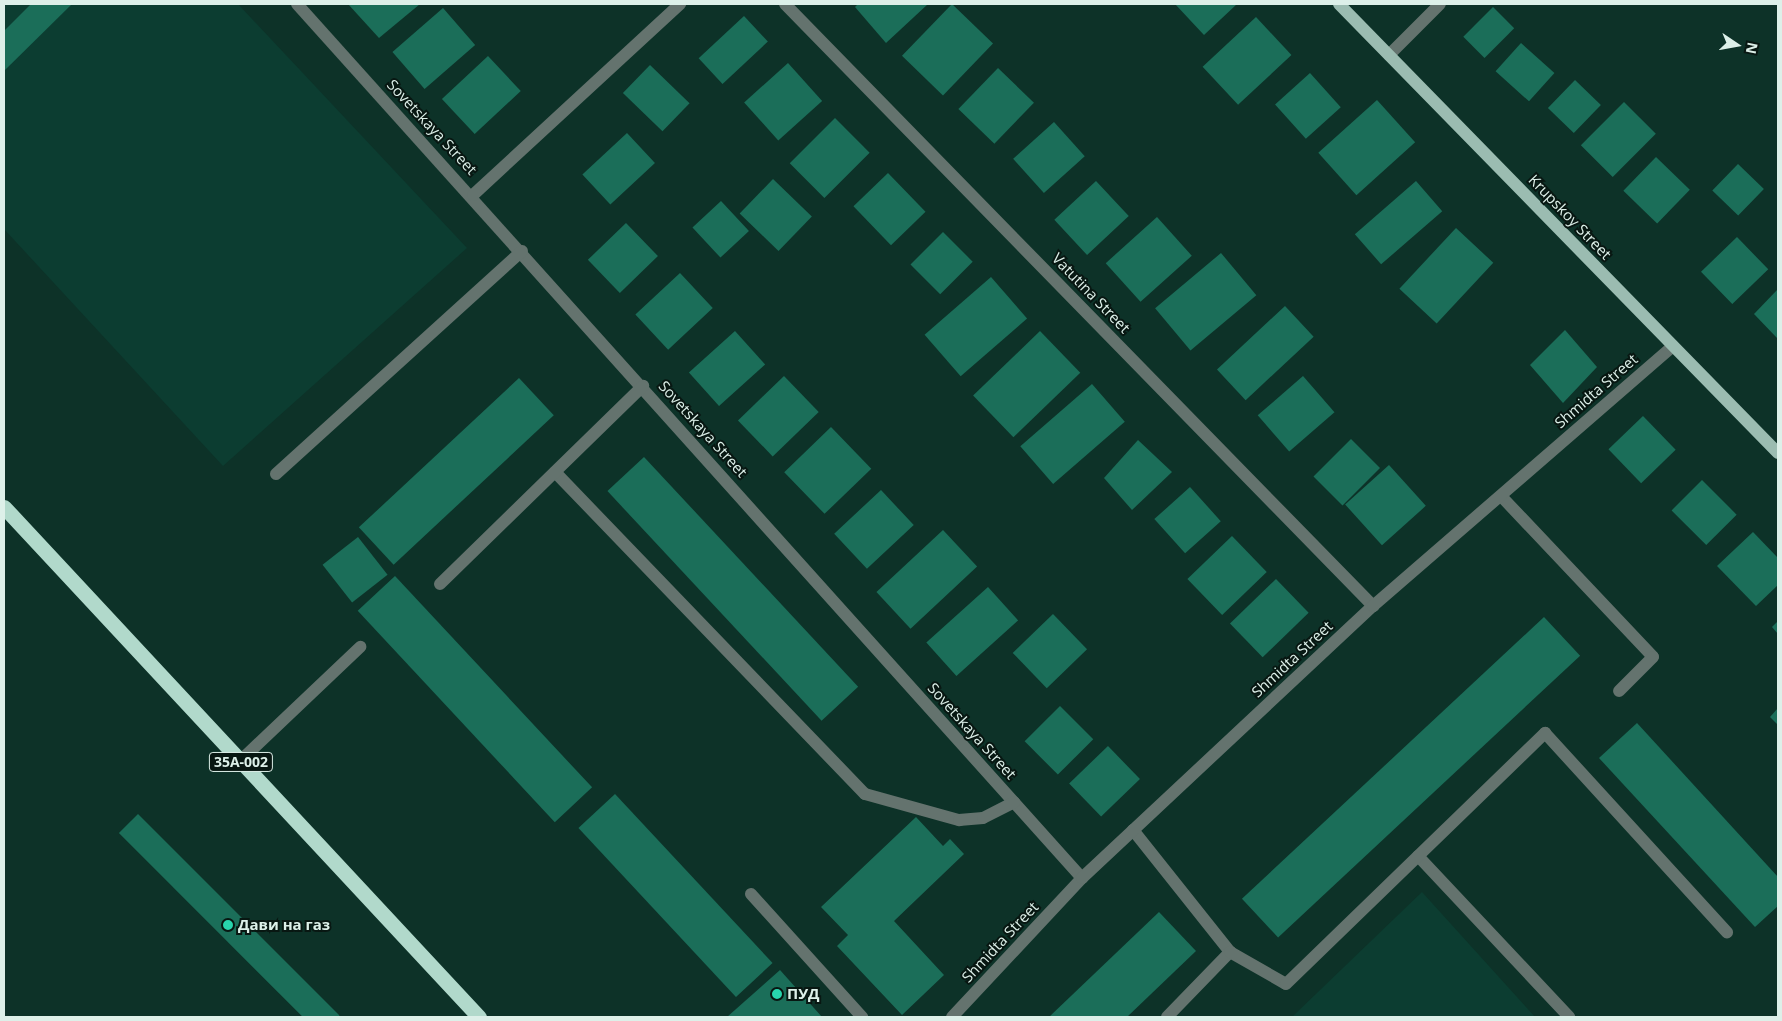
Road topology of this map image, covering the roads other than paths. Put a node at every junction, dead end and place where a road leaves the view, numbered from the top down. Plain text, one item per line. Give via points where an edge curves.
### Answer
1 (297, 4) edge
2 (680, 4) edge
3 (785, 4) edge
4 (1339, 4) edge
5 (1440, 4) edge
6 (1389, 55) junction
7 (473, 195) junction
8 (522, 250) junction
9 (1673, 346) junction
10 (643, 386) junction
11 (1778, 453) edge
12 (555, 472) junction
13 (276, 474) dead end
14 (1501, 496) junction
15 (4, 507) edge
16 (440, 584) dead end
17 (1373, 606) junction
18 (360, 647) dead end
19 (1619, 691) dead end
20 (240, 761) junction
21 (1014, 802) junction
22 (1133, 830) junction
23 (1418, 856) junction
24 (1082, 878) junction
25 (751, 894) dead end
26 (1727, 932) dead end
27 (1230, 952) junction
28 (479, 1017) edge
29 (862, 1017) edge
30 (952, 1017) edge
31 (1167, 1017) edge
32 (1568, 1017) edge

1 - 7 street, Sovetskaya Street
2 - 7 street
3 - 17 street, Vatutina Street
4 - 6 main road, Krupskoy Street
5 - 6 street
6 - 9 main road, Krupskoy Street
7 - 8 street, Sovetskaya Street
8 - 10 street, Sovetskaya Street
8 - 13 street
9 - 11 main road, Krupskoy Street
9 - 14 street, Shmidta Street
10 - 12 street
10 - 21 street, Sovetskaya Street
12 - 16 street
12 - 21 street via 865,794 959,820 983,818
14 - 17 street, Shmidta Street
14 - 19 street via 1653,657
15 - 20 highway, 35А-002
17 - 22 street, Shmidta Street
18 - 20 street
20 - 28 highway, 35А-002
21 - 24 street, Sovetskaya Street
22 - 24 street, Shmidta Street
22 - 27 street
23 - 26 street via 1545,733
23 - 27 street via 1286,984
23 - 32 street
24 - 30 street, Shmidta Street
25 - 29 street
27 - 31 street

